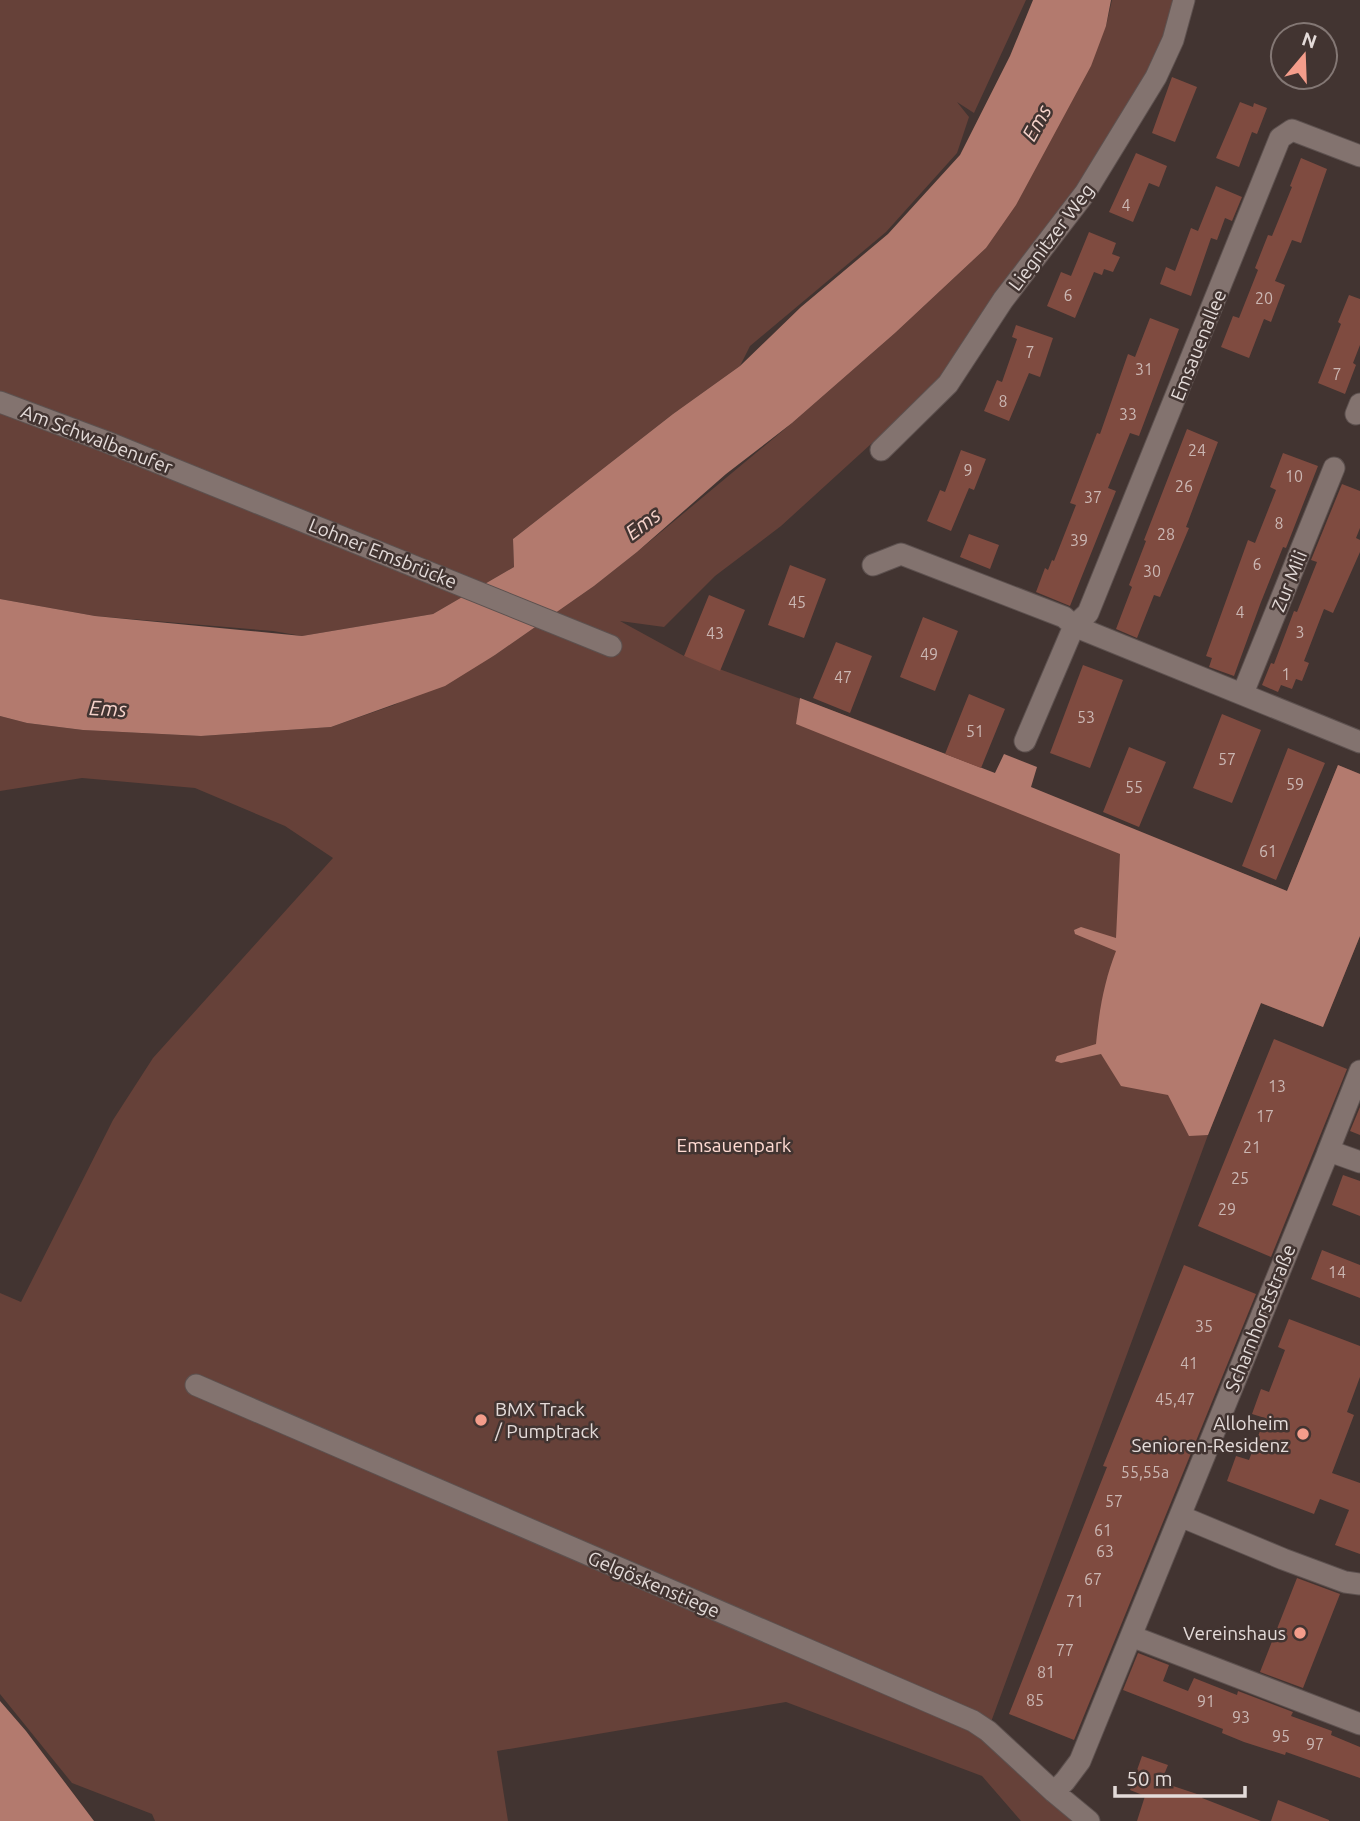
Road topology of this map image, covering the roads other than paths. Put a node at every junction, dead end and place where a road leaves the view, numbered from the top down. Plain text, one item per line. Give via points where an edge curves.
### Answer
1 (1184, 0) edge
2 (1360, 156) edge
3 (0, 402) edge
4 (881, 450) dead end
5 (1334, 468) dead end
6 (194, 478) joint
7 (873, 565) dead end
8 (1073, 626) junction
9 (611, 646) dead end
10 (1243, 693) junction
11 (1025, 741) dead end
12 (1360, 743) edge
13 (1360, 1071) edge
14 (1328, 1152) junction
15 (1360, 1162) edge
16 (196, 1385) dead end
17 (1180, 1516) junction
18 (1360, 1584) edge
19 (1131, 1636) junction
20 (1360, 1724) edge
21 (1054, 1792) junction
22 (1088, 1821) edge

1 - 4 street, Liegnitzer Weg via 1156,77 1085,193 1003,300 948,384
2 - 8 street, Emsauenallee via 1292,130 1280,138 1088,613
3 - 6 street, Am Schwalbenufer
5 - 10 street, Zur Mili
6 - 9 street, Lohner Emsbrücke
7 - 8 street via 901,554 1064,617
8 - 10 street
8 - 11 street
10 - 12 street
13 - 14 street, Scharnhorststraße
14 - 15 street
14 - 17 street, Scharnhorststraße
16 - 21 street, Gelgöskenstiege via 973,1721
17 - 18 street via 1283,1559
17 - 19 street, Scharnhorststraße
19 - 20 street
19 - 21 street, Scharnhorststraße via 1080,1760
21 - 22 street, Gelgöskenstiege

